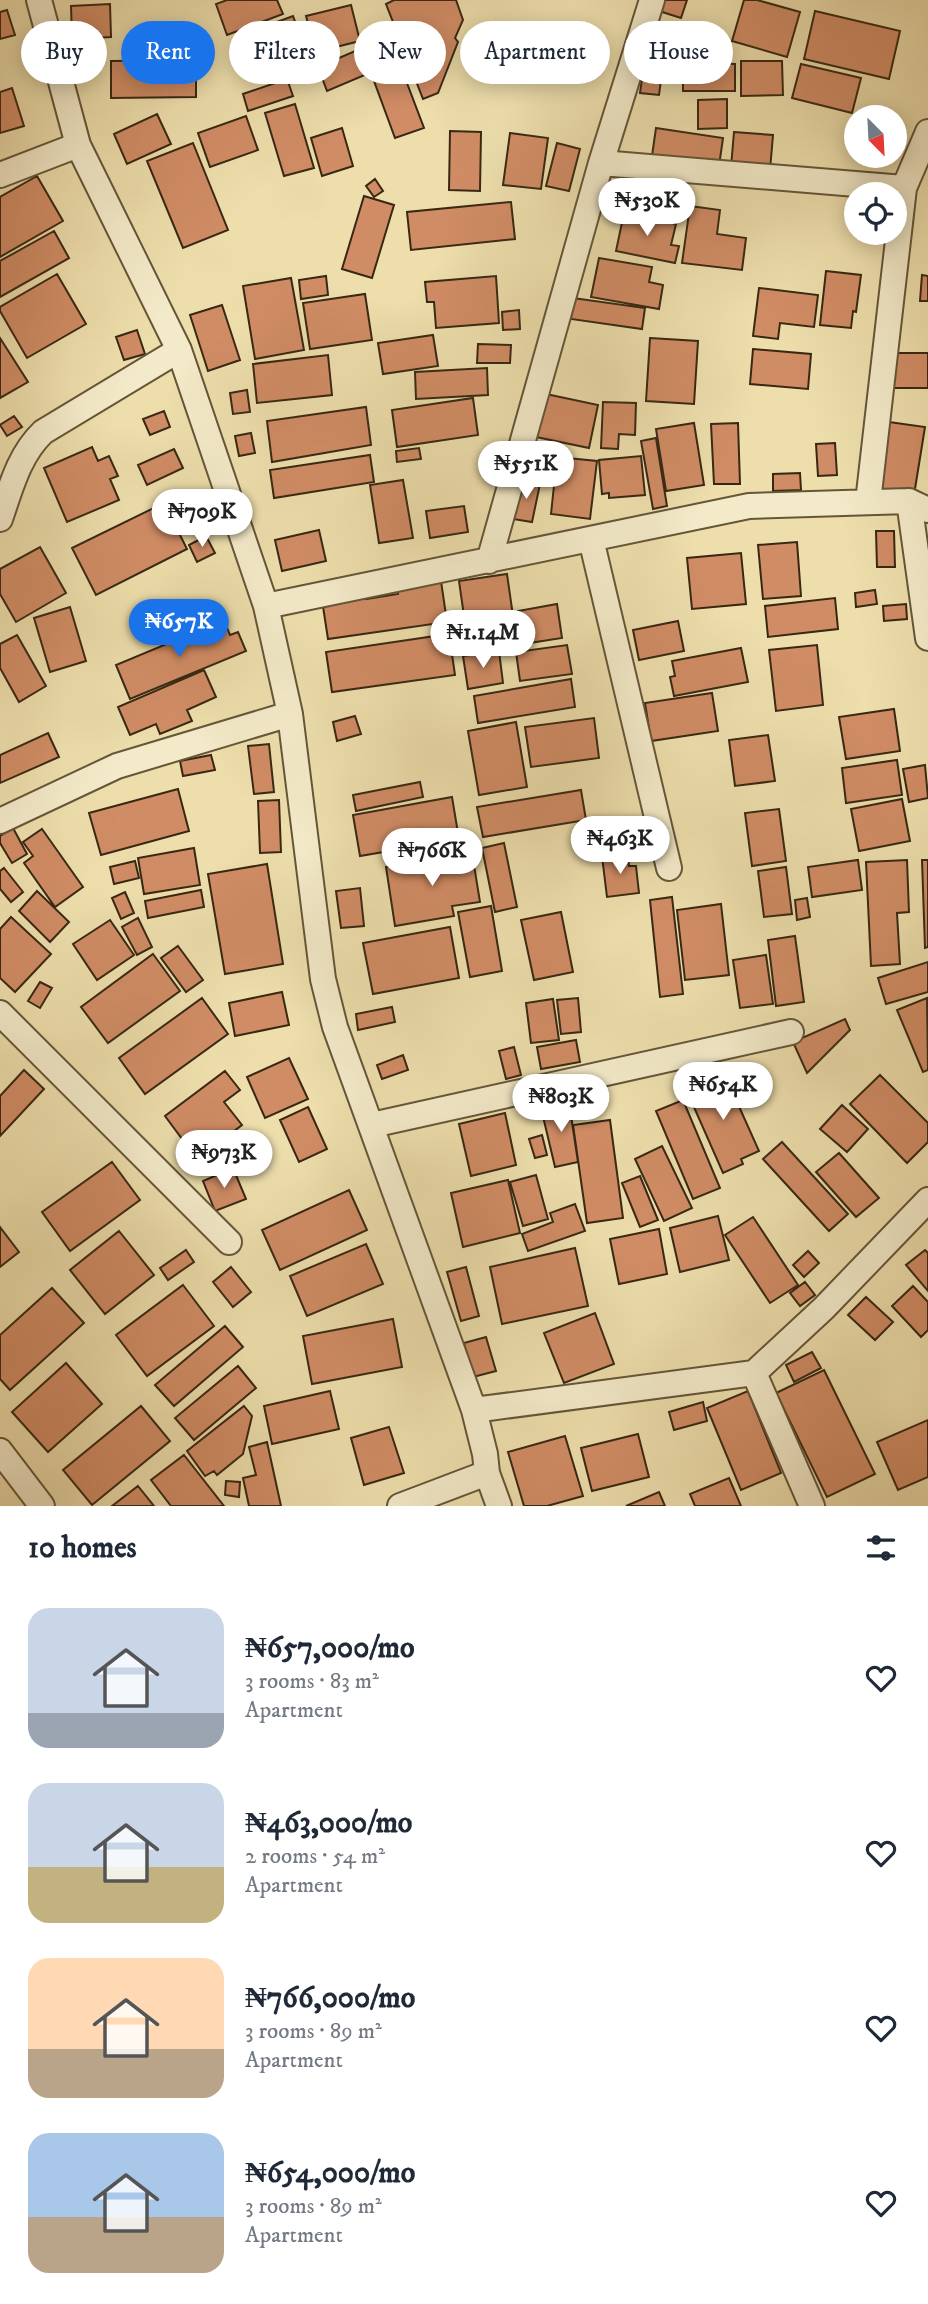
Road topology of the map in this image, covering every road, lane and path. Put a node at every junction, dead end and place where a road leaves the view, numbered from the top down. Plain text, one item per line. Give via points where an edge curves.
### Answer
1 (39, 0) edge
2 (652, 0) edge
3 (928, 132) edge
4 (78, 145) junction
5 (601, 163) junction
6 (0, 175) edge
7 (907, 182) edge
8 (844, 183) edge
9 (897, 245) edge
10 (179, 350) junction
11 (868, 502) junction
12 (918, 506) edge
13 (0, 519) edge
14 (591, 539) junction
15 (489, 561) junction
16 (266, 606) junction
17 (928, 638) edge
18 (290, 714) junction
19 (0, 821) edge
20 (669, 868) dead end
21 (0, 1013) edge
22 (791, 1032) dead end
23 (372, 1125) junction
24 (928, 1200) edge
25 (229, 1242) dead end
26 (754, 1373) junction
27 (474, 1410) junction
28 (0, 1451) edge
29 (487, 1473) junction
30 (42, 1506) edge
31 (400, 1506) edge
32 (499, 1506) edge
33 (812, 1506) edge

1 - 4 street
2 - 5 street
3 - 7 street
4 - 6 street
4 - 10 street
5 - 8 street
5 - 15 street
9 - 11 street
10 - 13 street via 43,432 22,458
10 - 16 street
11 - 12 street
11 - 14 street via 749,506
12 - 17 street
14 - 15 street
14 - 20 street
15 - 16 street
16 - 18 street
18 - 19 street via 117,766
18 - 23 street via 323,979 335,1027
21 - 25 street
22 - 23 street
23 - 27 street
24 - 26 street
26 - 27 street
26 - 33 street
27 - 29 street
28 - 30 street
29 - 31 street
29 - 32 street

